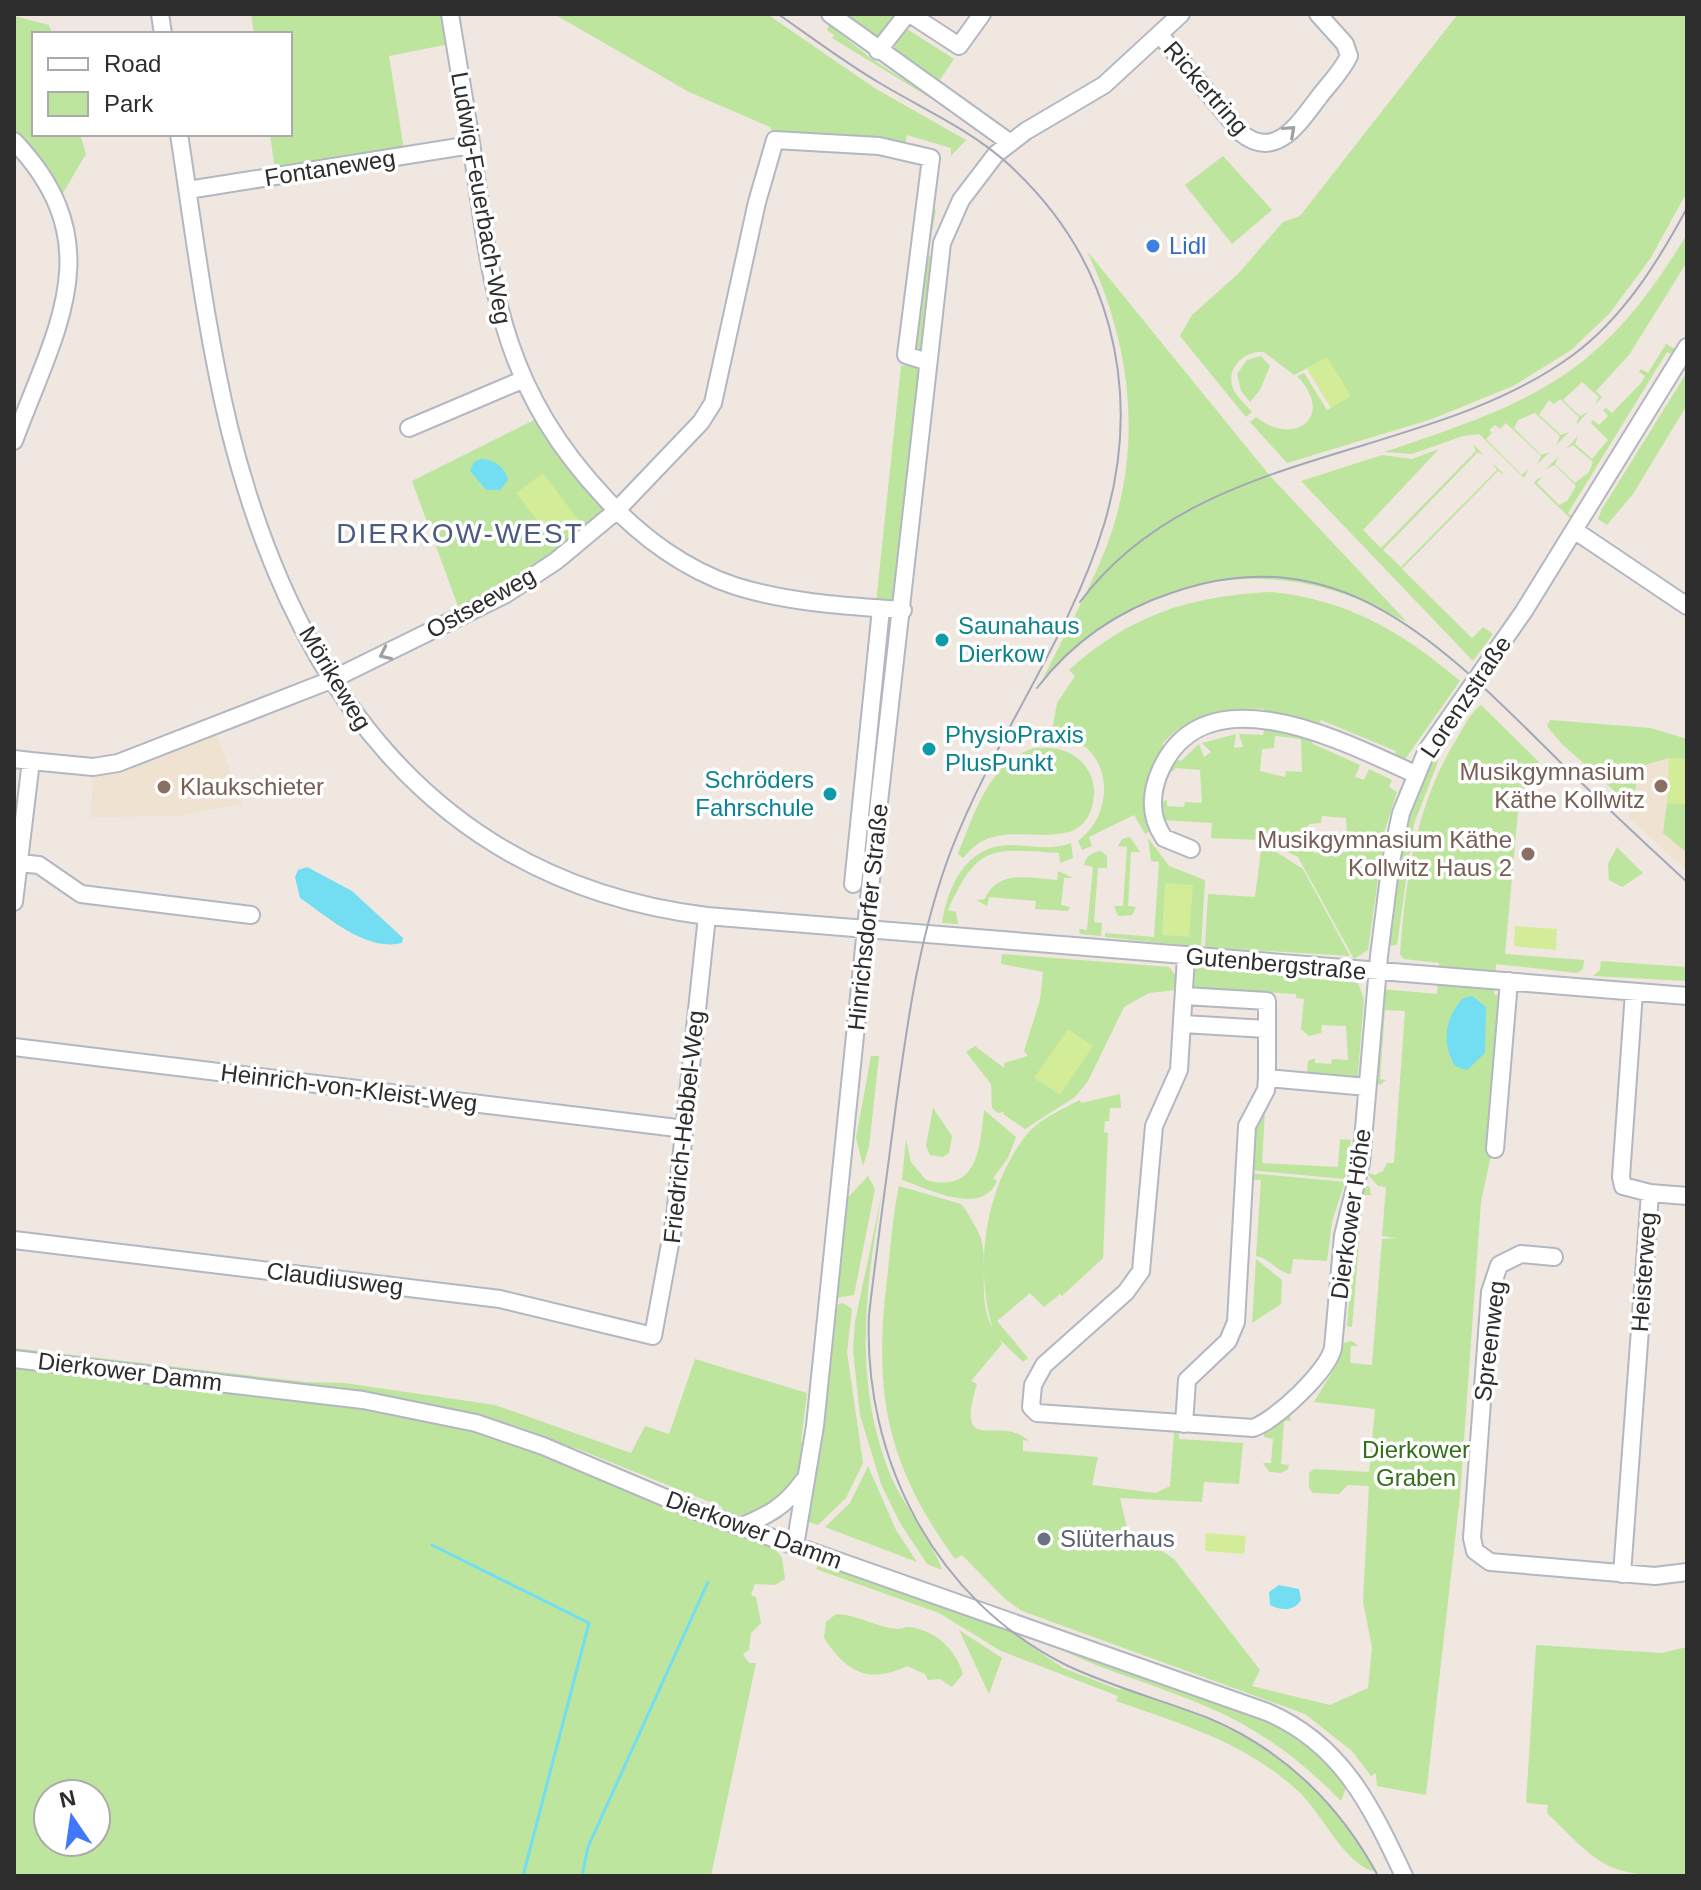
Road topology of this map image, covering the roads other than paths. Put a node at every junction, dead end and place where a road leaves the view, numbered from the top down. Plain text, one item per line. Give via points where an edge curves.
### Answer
1 (450, 14) edge
2 (830, 14) edge
3 (908, 14) edge
4 (982, 14) edge
5 (1181, 14) edge
6 (1318, 14) edge
7 (1160, 35) junction
8 (878, 51) junction
9 (179, 136) edge
10 (14, 141) edge
11 (1009, 142) junction
12 (471, 145) junction
13 (188, 190) junction
14 (1687, 347) edge
15 (928, 362) junction
16 (522, 380) junction
17 (409, 428) dead end
18 (14, 441) edge
19 (616, 511) junction
20 (1574, 530) junction
21 (1687, 606) edge
22 (881, 609) junction
23 (903, 610) junction
24 (331, 680) junction
25 (14, 759) edge
26 (31, 761) junction
27 (1415, 774) junction
28 (1191, 849) dead end
29 (19, 863) junction
30 (853, 884) dead end
31 (14, 902) edge
32 (251, 915) dead end
33 (707, 916) junction
34 (865, 931) junction
35 (1186, 957) junction
36 (1377, 972) junction
37 (1504, 981) junction
38 (1634, 992) junction
39 (1185, 996) junction
40 (1687, 996) edge
41 (1183, 1024) junction
42 (1266, 1029) junction
43 (14, 1047) edge
44 (1267, 1078) junction
45 (1367, 1087) junction
46 (685, 1129) junction
47 (1495, 1149) dead end
48 (1650, 1193) junction
49 (1687, 1196) edge
50 (14, 1240) edge
51 (1554, 1257) dead end
52 (653, 1336) joint
53 (14, 1359) edge
54 (1184, 1424) junction
55 (808, 1473) junction
56 (740, 1527) junction
57 (795, 1546) junction
58 (1687, 1572) edge
59 (1622, 1574) junction
60 (1404, 1876) edge

1 - 12 street, Ludwig-Feuerbach-Weg
2 - 8 street
3 - 4 street via 959,46
3 - 8 street
5 - 7 street, Hinrichsdorfer Straße
7 -> 6 street, Rickertring via 1241,133 1269,143 1293,131 1349,56
7 - 11 street, Hinrichsdorfer Straße via 1104,85
8 - 11 street
9 - 13 street, Mörikeweg
10 - 18 street via 38,166 58,201 70,271 63,311
11 - 15 street, Hinrichsdorfer Straße via 969,188 947,229 938,263
12 - 13 street, Fontaneweg
12 - 16 street, Ludwig-Feuerbach-Weg via 495,299
13 - 24 street, Mörikeweg via 210,335 236,454 274,564
14 - 20 street, Lorenzstraße
15 - 19 street, Ostseeweg via 906,355 931,158 879,146 775,140 713,403
15 - 23 street, Hinrichsdorfer Straße
16 - 17 street
16 - 19 street, Ludwig-Feuerbach-Weg via 566,452
19 - 22 street, Ludwig-Feuerbach-Weg via 674,557 734,586
19 -> 24 street, Ostseeweg via 506,594
20 - 21 street
20 - 27 street, Lorenzstraße
22 - 23 street, Ludwig-Feuerbach-Weg
22 - 30 street, Hinrichsdorfer Straße
23 - 34 street, Hinrichsdorfer Straße
24 - 26 street, Ostseeweg via 118,763 93,767
24 - 33 street, Mörikeweg via 385,755 453,816 494,844 566,882 621,901
25 - 26 street, Ostseeweg
26 - 29 street
27 - 28 street via 1283,722 1237,719 1205,726 1167,757 1152,808 1164,838
27 - 36 street, Lorenzstraße via 1394,839
29 - 31 street
29 - 32 street via 39,865 81,894
33 - 34 street, Mörikeweg
33 - 46 street, Friedrich-Hebbel-Weg
34 - 35 street, Gutenbergstraße
34 - 55 street, Hinrichsdorfer Straße
35 - 36 street, Gutenbergstraße
35 - 39 street, Dierkower Höhe
36 - 37 street, Gutenbergstraße
36 - 45 street, Dierkower Höhe
37 - 38 street, Gutenbergstraße
37 - 47 street
38 - 40 street, Gutenbergstraße
38 - 48 street, Heisterweg via 1621,1177 1632,1191
39 - 41 street, Dierkower Höhe
39 - 42 street via 1267,1001
41 - 42 street
41 - 54 street, Dierkower Höhe via 1179,1070 1152,1133 1141,1271 1126,1292 1044,1365 1033,1385 1031,1407 1037,1413
42 - 44 street
43 - 46 street, Heinrich-von-Kleist-Weg
44 - 45 street
44 - 54 street via 1246,1134 1236,1322 1228,1341 1187,1380
45 - 54 street, Dierkower Höhe via 1361,1163 1343,1236 1332,1357 1260,1426
46 - 52 street, Friedrich-Hebbel-Weg via 668,1271
48 - 49 street
48 - 59 street, Heisterweg
50 - 52 street, Claudiusweg via 500,1299
51 - 59 street, Spreenweg via 1521,1254 1499,1265 1490,1292 1472,1538 1475,1551 1490,1562
53 - 56 street, Dierkower Damm via 363,1400 447,1415 531,1442
55 - 56 street via 790,1500
55 - 57 street, Hinrichsdorfer Straße
56 - 57 street, Dierkower Damm
57 - 60 street, Dierkower Damm via 1285,1720 1324,1746 1357,1783
58 - 59 street

